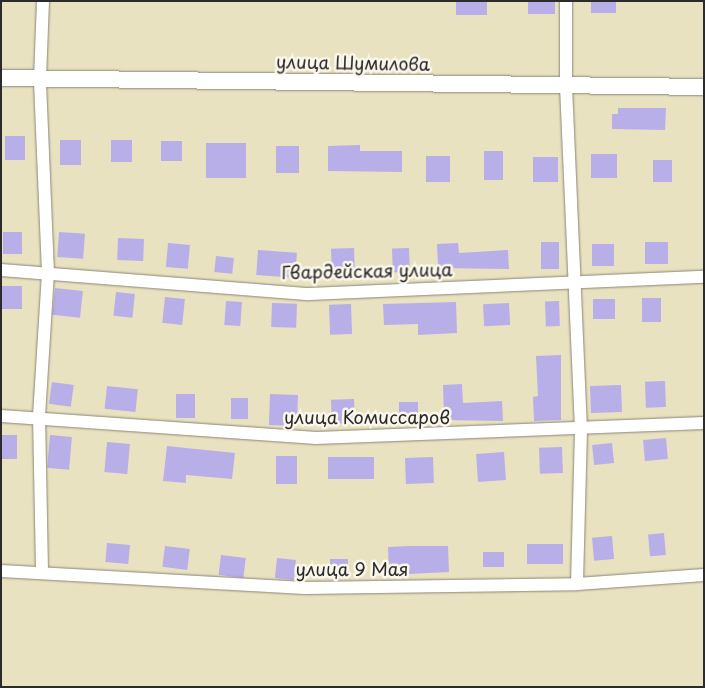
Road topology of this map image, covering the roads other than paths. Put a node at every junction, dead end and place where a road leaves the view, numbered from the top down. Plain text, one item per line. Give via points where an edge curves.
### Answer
1 (43, 1) edge
2 (566, 1) edge
3 (1, 78) edge
4 (40, 79) junction
5 (566, 86) junction
6 (704, 87) edge
7 (1, 270) edge
8 (48, 273) junction
9 (704, 276) edge
10 (576, 281) junction
11 (1, 416) edge
12 (39, 416) junction
13 (704, 423) edge
14 (581, 430) junction
15 (1, 571) edge
16 (42, 571) junction
17 (704, 575) edge
18 (577, 584) junction

1 - 4 street
2 - 5 street
3 - 4 street, улица Шумилова
4 - 5 street, улица Шумилова
4 - 8 street
5 - 6 street, улица Шумилова
5 - 10 street
7 - 8 street, Гвардейская улица
8 - 10 street, Гвардейская улица via 309,294
8 - 12 street
9 - 10 street, Гвардейская улица
10 - 14 street
11 - 12 street, улица Комиссаров
12 - 14 street, улица Комиссаров via 316,438
12 - 16 street
13 - 14 street, улица Комиссаров
14 - 18 street
15 - 16 street, улица 9 Мая
16 - 18 street, улица 9 Мая via 304,588
17 - 18 street, улица 9 Мая

